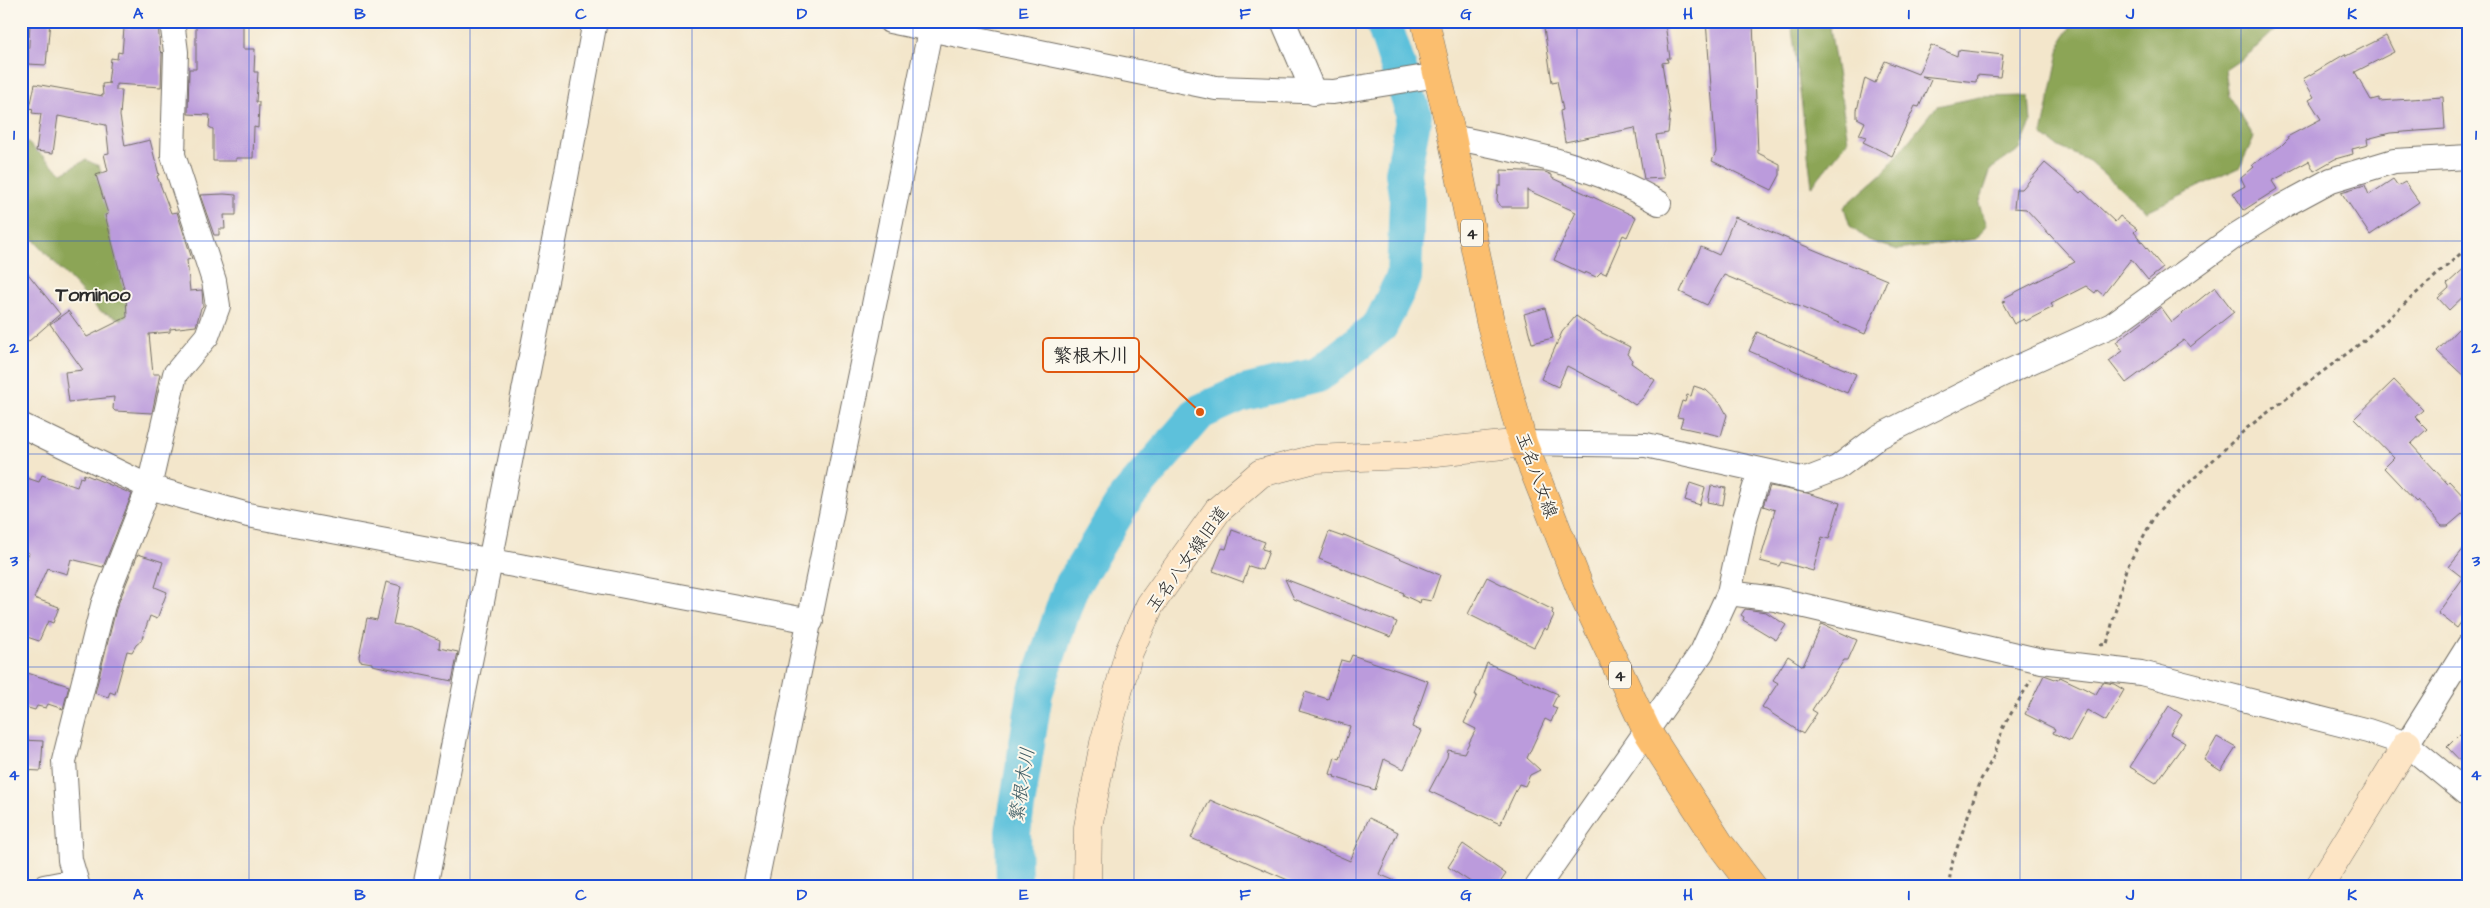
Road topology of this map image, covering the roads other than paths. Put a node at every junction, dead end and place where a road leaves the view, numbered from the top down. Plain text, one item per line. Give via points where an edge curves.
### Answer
1 (172, 21) edge
2 (595, 21) edge
3 (890, 21) edge
4 (1284, 21) edge
5 (1425, 21) edge
6 (931, 26) edge
7 (1428, 76) junction
8 (1324, 93) junction
9 (1452, 137) junction
10 (2469, 157) edge
11 (1659, 203) dead end
12 (21, 425) edge
13 (1523, 443) junction
14 (1760, 471) junction
15 (149, 487) junction
16 (490, 560) junction
17 (1728, 593) junction
18 (811, 621) junction
19 (2469, 645) edge
20 (1647, 731) junction
21 (2407, 744) junction
22 (2469, 795) edge
23 (76, 884) edge
24 (44, 887) edge
25 (425, 887) edge
26 (756, 887) edge
27 (1087, 887) edge
28 (1538, 887) edge
29 (1754, 887) edge
30 (2319, 887) edge

1 - 15 street via 176,52 173,155 214,281 218,306 207,336 175,374
2 - 16 street
3 - 6 street
4 - 8 street
5 - 7 main road, 玉名八女線 / 4
6 - 8 street via 1216,88
6 - 18 street
7 - 8 street
7 - 9 main road, 玉名八女線 / 4
9 - 11 street via 1592,170
9 - 13 main road, 玉名八女線 / 4 via 1490,321
10 - 14 street via 2394,161 2331,180 2235,236 2112,325 1878,436 1837,468 1806,480
12 - 15 street
13 - 14 street via 1646,445
13 - 20 main road, 玉名八女線 / 4 via 1582,593
13 - 27 street, 玉名八女線旧道 via 1406,455 1315,459 1262,473 1218,510 1150,605 1129,652 1104,742 1090,818
14 - 17 street via 1744,522
15 - 16 street via 248,515
15 - 23 street via 103,605 64,761 70,860
16 - 18 street
16 - 25 street
17 - 20 street via 1702,652
17 - 21 street via 1775,599 2042,661 2140,673 2368,731
18 - 26 street
19 - 21 street
20 - 28 street
20 - 29 main road, 玉名八女線 / 4 via 1720,844
21 - 22 street
21 - 30 street
23 - 24 street

